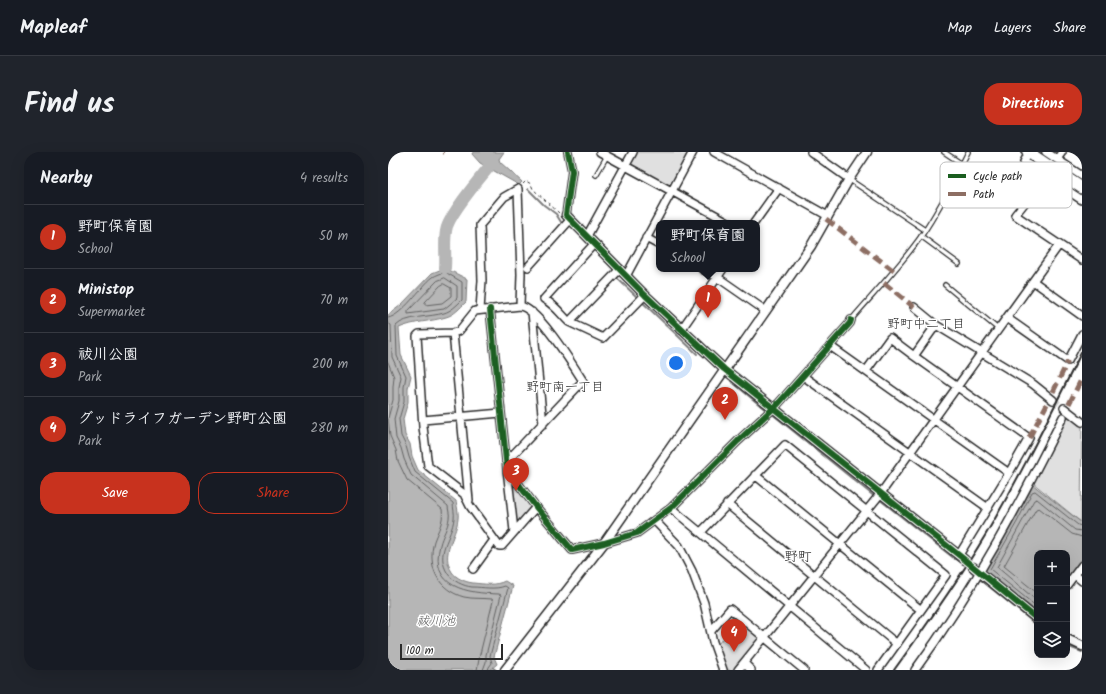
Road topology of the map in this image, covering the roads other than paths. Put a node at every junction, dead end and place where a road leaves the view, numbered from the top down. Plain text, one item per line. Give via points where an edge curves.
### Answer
1 (568, 152) edge
2 (600, 152) edge
3 (634, 152) edge
4 (693, 152) edge
5 (714, 152) edge
6 (811, 152) edge
7 (867, 152) edge
8 (944, 152) edge
9 (968, 152) edge
10 (1046, 152) edge
11 (1062, 152) edge
12 (1030, 153) edge
13 (607, 156) junction
14 (1057, 159) junction
15 (959, 162) edge
16 (963, 162) edge
17 (1024, 162) edge
18 (1043, 162) edge
19 (1061, 162) edge
20 (626, 166) junction
21 (1072, 169) edge
22 (596, 175) dead end
23 (1082, 176) edge
24 (849, 179) junction
25 (1072, 181) edge
26 (779, 188) junction
27 (1082, 188) edge
28 (672, 192) junction
29 (1072, 193) edge
30 (1082, 200) edge
31 (940, 203) edge
32 (1021, 208) edge
33 (828, 216) junction
34 (568, 217) junction
35 (656, 220) edge
36 (656, 220) edge
37 (724, 220) edge
38 (756, 220) edge
39 (925, 230) junction
40 (587, 236) junction
41 (921, 236) junction
42 (646, 238) junction
43 (656, 243) edge
44 (594, 244) junction
45 (1059, 245) junction
46 (1082, 260) edge
47 (960, 264) dead end
48 (528, 267) dead end
49 (620, 269) junction
50 (708, 272) edge
51 (721, 272) edge
52 (626, 276) junction
53 (717, 277) junction
54 (1033, 281) junction
55 (945, 285) dead end
56 (644, 296) junction
57 (520, 306) junction
58 (914, 307) dead end
59 (490, 309) junction
60 (480, 310) junction
61 (766, 310) junction
62 (532, 312) junction
63 (1082, 316) edge
64 (1007, 318) junction
65 (851, 320) joint
66 (569, 322) junction
67 (936, 324) junction
68 (999, 329) junction
69 (681, 330) junction
70 (453, 333) junction
71 (1082, 334) edge
72 (830, 346) junction
73 (982, 352) junction
74 (914, 356) junction
75 (724, 369) junction
76 (866, 371) junction
77 (803, 376) junction
78 (958, 387) junction
79 (1053, 400) tunnel mouth
80 (1064, 408) tunnel mouth
81 (771, 411) junction
82 (502, 412) junction
83 (461, 417) junction
84 (1063, 417) dead end
85 (423, 420) junction
86 (934, 420) junction
87 (1082, 422) edge
88 (544, 424) junction
89 (911, 453) junction
90 (507, 465) junction
91 (1009, 473) junction
92 (755, 475) junction
93 (879, 497) junction
94 (727, 504) junction
95 (470, 506) junction
96 (536, 507) junction
97 (671, 508) junction
98 (988, 508) junction
99 (867, 512) junction
100 (655, 521) junction
101 (514, 531) junction
102 (701, 532) junction
103 (494, 540) junction
104 (604, 543) junction
105 (840, 545) junction
106 (962, 558) joint
107 (1082, 565) edge
108 (973, 566) dead end
109 (473, 570) dead end
110 (980, 572) junction
111 (1075, 575) junction
112 (815, 576) junction
113 (1070, 581) edge
114 (1082, 581) edge
115 (790, 607) junction
116 (921, 610) junction
117 (1034, 617) edge
118 (711, 631) junction
119 (765, 637) junction
120 (1070, 640) edge
121 (897, 644) junction
122 (1082, 646) edge
123 (744, 663) junction
124 (505, 670) edge
125 (723, 670) edge
126 (738, 670) edge
127 (752, 670) edge
128 (804, 670) edge
129 (866, 670) edge
130 (878, 670) edge
131 (915, 670) edge

1 - 34 street via 572,171
2 - 13 street
3 - 20 street
4 - 28 street
5 - 26 street
6 - 24 street
7 - 24 street
8 - 15 lane
9 - 16 lane
10 - 14 street
11 - 14 street
12 - 17 street
12 - 18 main road
13 - 20 street
13 - 22 lane
14 - 19 street
20 - 28 street
20 - 40 street
21 - 23 street
24 - 33 street
24 - 39 lane
25 - 27 main road
26 - 33 street
26 - 38 street
28 - 36 street
28 - 37 street
29 - 30 street
31 - 39 lane
32 - 45 street via 1015,215
33 - 61 street via 811,246
34 - 40 street
34 - 48 street
35 - 42 street
39 - 41 lane
40 - 44 street
41 - 47 lane
41 - 65 lane
42 - 43 street
42 - 52 street
44 - 49 street
44 - 66 street via 544,299 557,308
45 - 46 street
45 - 54 street
49 - 52 street
49 - 66 street
50 - 53 street
51 - 53 street
52 - 56 street
53 - 61 street
53 - 69 street
54 - 63 street
54 - 64 street
55 - 68 lane
56 - 66 street via 603,338
56 - 69 street
57 - 59 street
57 - 60 street via 518,189 504,197 480,225
57 - 62 street
58 - 67 street
59 - 60 street
59 - 82 street
60 - 70 street via 475,311 459,331
61 - 75 street
62 - 88 street
62 - 88 street via 540,319 584,381
64 - 68 street
64 - 71 street via 1068,361
65 - 72 street
67 - 73 street
67 - 74 street
68 - 73 street
69 - 75 street
70 - 83 street
70 - 85 street via 417,336
72 - 76 street
72 - 77 street
73 - 78 street
73 - 79 street via 1033,384
74 - 76 street via 890,338
74 - 78 street
75 - 81 street
75 - 104 street
76 - 86 street
77 - 81 street
77 - 89 street
78 - 86 street
78 - 91 street via 1028,438
80 - 87 street
81 - 93 street
81 - 97 street
82 - 83 street
82 - 90 street
83 - 85 street
83 - 95 street
84 - 110 street via 1014,513
85 - 95 street via 428,466 464,494
86 - 89 street
86 - 91 street
88 - 90 street
89 - 93 street
89 - 98 street
90 - 96 street
90 - 101 street
91 - 98 street
92 - 94 street
92 - 99 street via 785,445
92 - 105 street
93 - 99 street
93 - 106 street
94 - 102 street
94 - 112 street
95 - 103 street
96 - 101 street
96 - 104 street via 572,550
97 - 100 street
97 - 102 street
98 - 106 street
99 - 105 street
99 - 116 street via 946,575
100 - 104 street via 637,533
100 - 118 street via 679,546 686,558 704,603
101 - 103 street via 502,546
102 - 115 street
103 - 109 street
104 - 124 street
105 - 112 street
105 - 116 street
107 - 111 street
108 - 110 street
110 - 117 street
110 - 131 street via 956,612
111 - 113 street
111 - 114 street
112 - 115 street
112 - 121 street
115 - 119 street
115 - 129 street
116 - 121 street
118 - 119 street via 730,609
118 - 125 street
119 - 123 street
119 - 128 street
120 - 122 street
121 - 130 street
123 - 126 street
123 - 127 street

